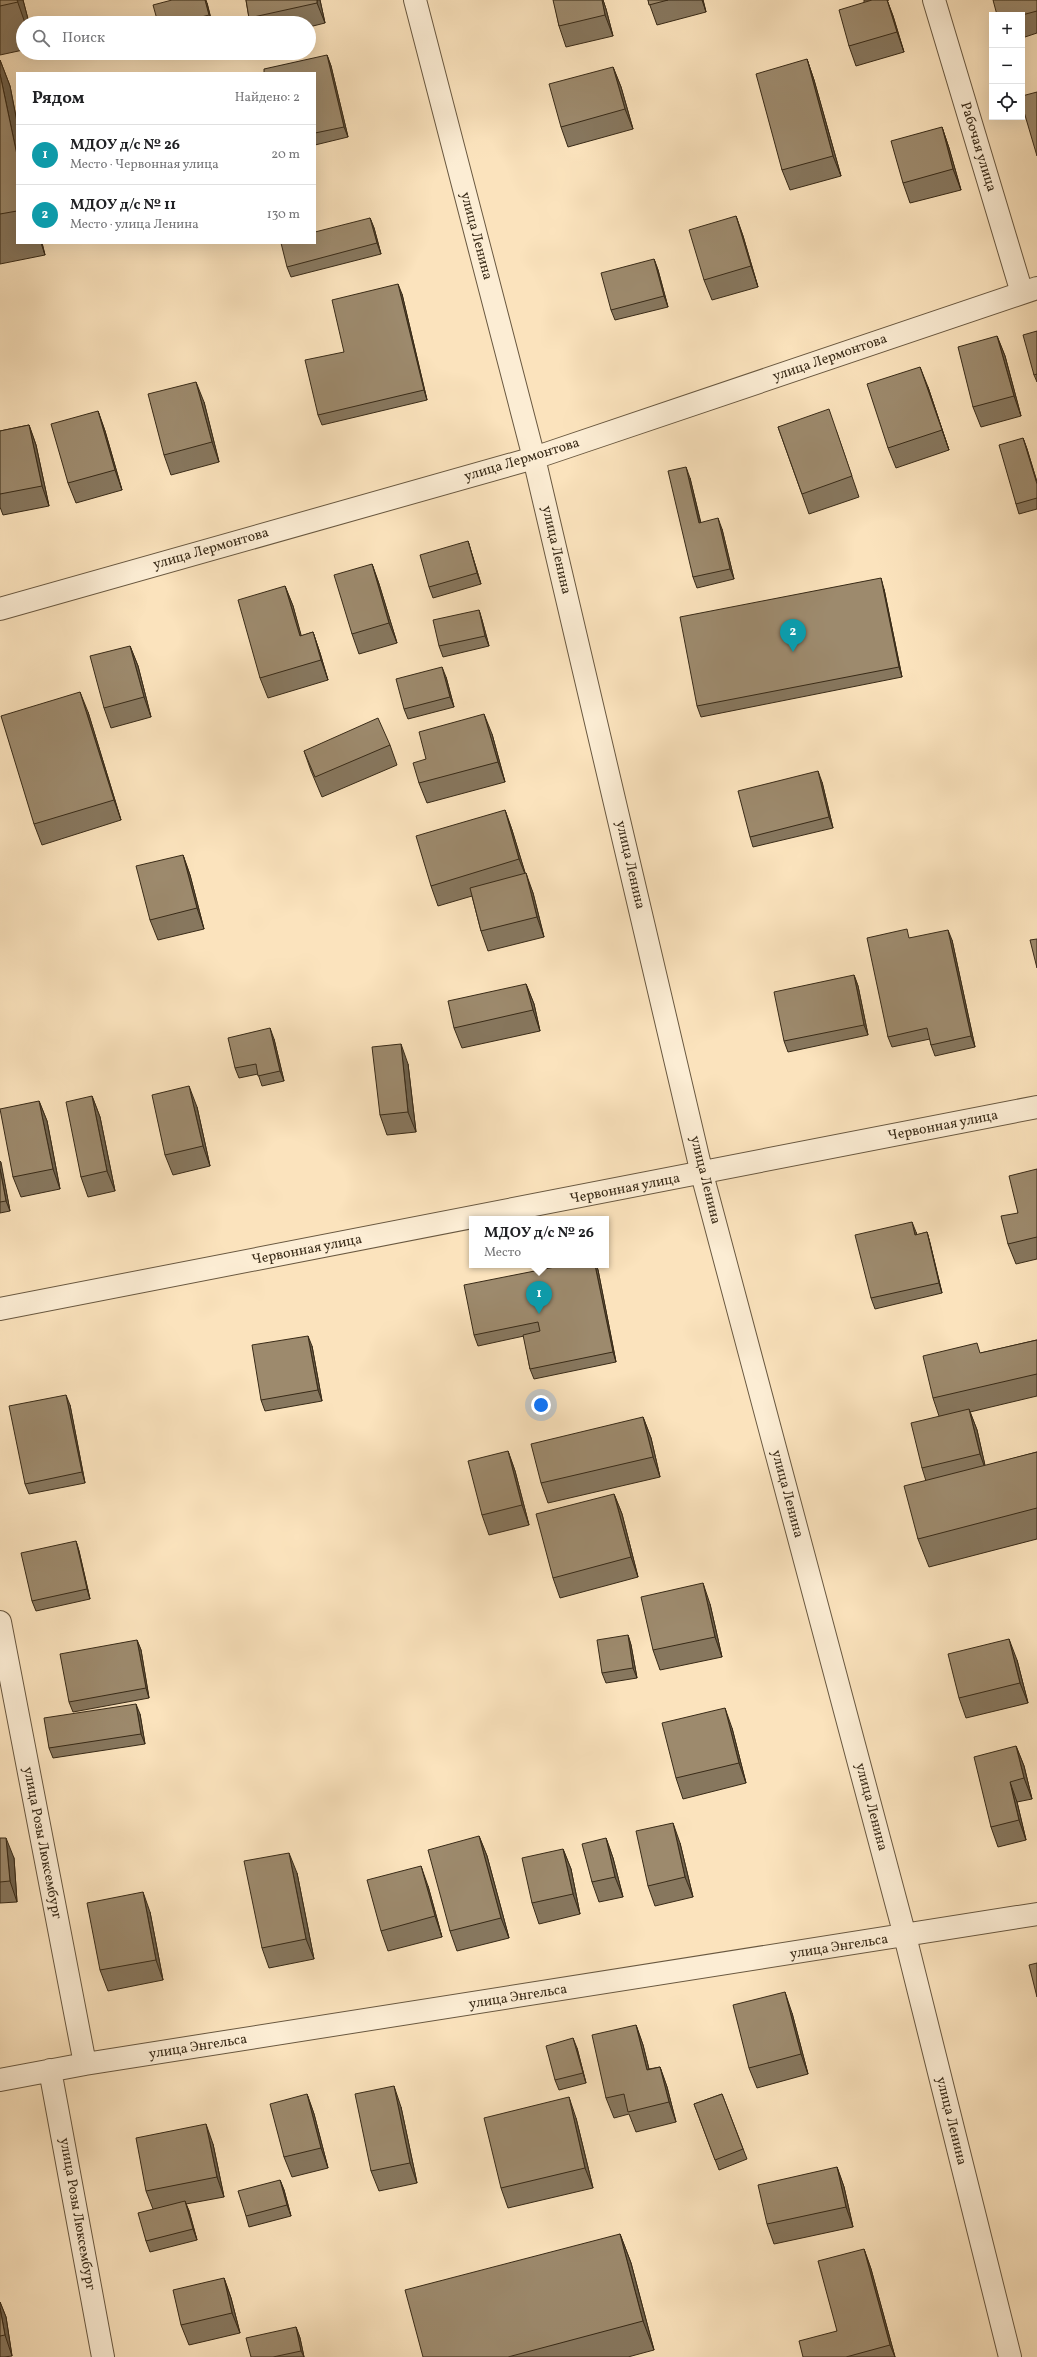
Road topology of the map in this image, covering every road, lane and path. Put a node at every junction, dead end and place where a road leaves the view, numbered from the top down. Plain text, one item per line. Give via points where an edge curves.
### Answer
1 (414, 0) edge
2 (934, 0) edge
3 (1029, 290) edge
4 (534, 458) junction
5 (0, 609) edge
6 (1037, 1107) edge
7 (702, 1174) junction
8 (484, 1216) edge
9 (469, 1219) edge
10 (0, 1309) edge
11 (0, 1622) edge
12 (1037, 1914) edge
13 (905, 1936) junction
14 (85, 2064) junction
15 (50, 2070) junction
16 (0, 2080) edge
17 (103, 2357) edge
18 (1010, 2357) edge

1 - 4 street, улица Ленина
2 - 3 street, Рабочая улица
3 - 4 street, улица Лермонтова
4 - 5 street, улица Лермонтова
4 - 7 street, улица Ленина
6 - 7 street, Червонная улица
7 - 8 street, Червонная улица
7 - 13 street, улица Ленина
9 - 10 street, Червонная улица
11 - 14 street, улица Розы Люксембург
12 - 13 street, улица Энгельса
13 - 14 street, улица Энгельса
13 - 18 street, улица Ленина
14 - 15 street, улица Энгельса
15 - 16 street, улица Энгельса
15 - 17 street, улица Розы Люксембург

